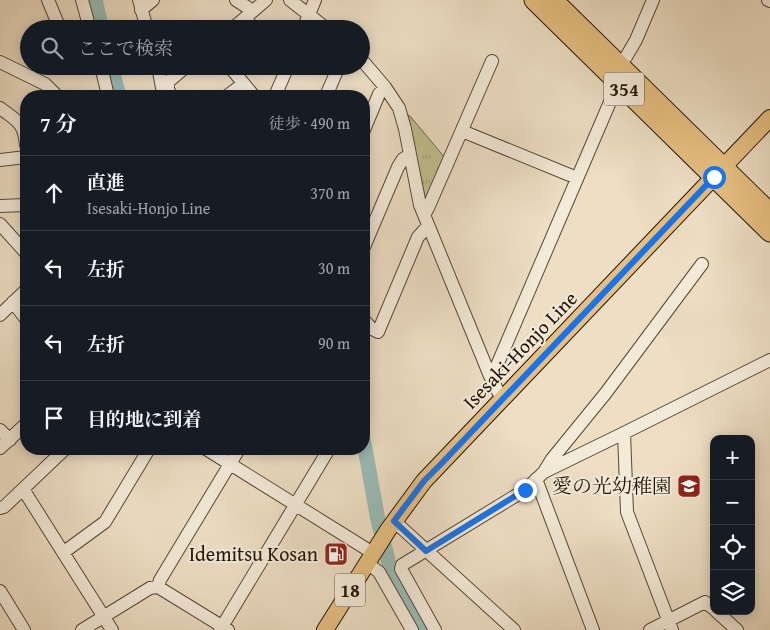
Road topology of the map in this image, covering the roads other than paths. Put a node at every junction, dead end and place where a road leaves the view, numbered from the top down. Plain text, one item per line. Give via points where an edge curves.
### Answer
1 (48, 0) edge
2 (82, 0) edge
3 (153, 0) edge
4 (236, 0) edge
5 (266, 0) edge
6 (290, 0) edge
7 (315, 0) edge
8 (534, 0) edge
9 (553, 0) edge
10 (653, 0) edge
11 (140, 5) edge
12 (249, 14) junction
13 (309, 15) junction
14 (56, 20) edge
15 (88, 20) edge
16 (144, 20) edge
17 (242, 20) edge
18 (251, 20) edge
19 (307, 20) edge
20 (315, 20) edge
21 (626, 57) dead end
22 (492, 60) dead end
23 (0, 62) edge
24 (370, 70) edge
25 (20, 72) edge
26 (27, 75) edge
27 (103, 75) edge
28 (161, 75) edge
29 (176, 75) edge
30 (236, 75) edge
31 (283, 75) edge
32 (335, 75) edge
33 (243, 84) junction
34 (385, 87) junction
35 (51, 90) edge
36 (107, 90) edge
37 (165, 90) edge
38 (166, 90) edge
39 (235, 90) edge
40 (248, 90) edge
41 (277, 90) edge
42 (329, 90) edge
43 (613, 95) dead end
44 (0, 108) edge
45 (370, 116) edge
46 (770, 118) edge
47 (20, 125) edge
48 (462, 131) junction
49 (410, 155) junction
50 (20, 158) edge
51 (0, 160) edge
52 (719, 172) junction
53 (577, 178) junction
54 (20, 205) edge
55 (0, 206) edge
56 (770, 213) edge
57 (426, 220) junction
58 (0, 224) edge
59 (770, 232) edge
60 (370, 233) edge
61 (20, 246) edge
62 (702, 264) dead end
63 (20, 296) edge
64 (14, 302) junction
65 (20, 310) edge
66 (0, 315) edge
67 (370, 328) edge
68 (770, 360) edge
69 (490, 376) junction
70 (502, 399) junction
71 (0, 430) edge
72 (20, 430) edge
73 (624, 434) junction
74 (5, 444) edge
75 (59, 455) edge
76 (145, 455) edge
77 (216, 455) edge
78 (235, 455) edge
79 (325, 455) edge
80 (230, 464) junction
81 (540, 476) junction
82 (23, 489) junction
83 (295, 504) junction
84 (1, 506) edge
85 (391, 526) junction
86 (426, 551) junction
87 (64, 552) junction
88 (372, 556) junction
89 (158, 587) junction
90 (0, 590) edge
91 (710, 606) edge
92 (720, 615) edge
93 (104, 616) junction
94 (670, 626) edge
95 (223, 629) edge
96 (24, 630) edge
97 (82, 630) edge
98 (112, 630) edge
99 (325, 630) edge
100 (412, 630) edge
101 (435, 630) edge
102 (514, 630) edge
103 (593, 630) edge
104 (650, 630) edge
105 (737, 630) edge

1 - 14 street
2 - 15 street
3 - 11 street
4 - 12 street
5 - 12 street
6 - 13 street
7 - 13 street
8 - 52 highway, 354
9 - 52 highway, 354
10 - 21 street
11 - 16 street
12 - 17 street
12 - 18 street
13 - 19 street
13 - 20 street
22 - 48 street
23 - 25 street
24 - 34 street
26 - 35 street
27 - 36 street
28 - 37 street
29 - 38 street via 168,82
30 - 33 street
31 - 41 street
32 - 42 street
33 - 39 street
33 - 40 street
34 - 45 street
34 - 49 street via 399,108
43 - 53 street
44 - 47 street
46 - 52 main road, Isesaki-Honjo Line / 18
48 - 53 street
48 - 57 street via 428,208
49 - 57 street via 416,190
49 - 60 street via 398,167
50 - 51 street
52 - 56 highway, 354
52 - 59 highway, 354
52 - 70 main road, Isesaki-Honjo Line / 18
53 - 69 street
54 - 55 street
57 - 67 street via 378,332
57 - 69 street
58 - 61 street
62 - 81 street
63 - 64 street
64 - 65 street
64 - 66 street
68 - 73 street
69 - 70 street
70 - 85 main road, Isesaki-Honjo Line / 18 via 424,481
71 - 74 street
72 - 74 street
73 - 81 street
73 - 94 street via 627,512
75 - 82 street
76 - 87 street via 105,522
77 - 80 street
78 - 80 street
79 - 83 street
80 - 83 street
80 - 89 street
81 - 86 street via 525,490
81 - 103 street
82 - 84 street
82 - 87 street
83 - 88 street
83 - 95 street
85 - 86 street
85 - 88 main road, Isesaki-Honjo Line / 18
86 - 101 street via 401,568
86 - 102 street
87 - 93 street
88 - 99 main road, Isesaki-Honjo Line / 18
88 - 100 street
89 - 93 street via 150,588
89 - 95 street
90 - 96 street
91 - 94 street via 705,602
92 - 105 street
93 - 97 street
93 - 98 street
94 - 104 street

